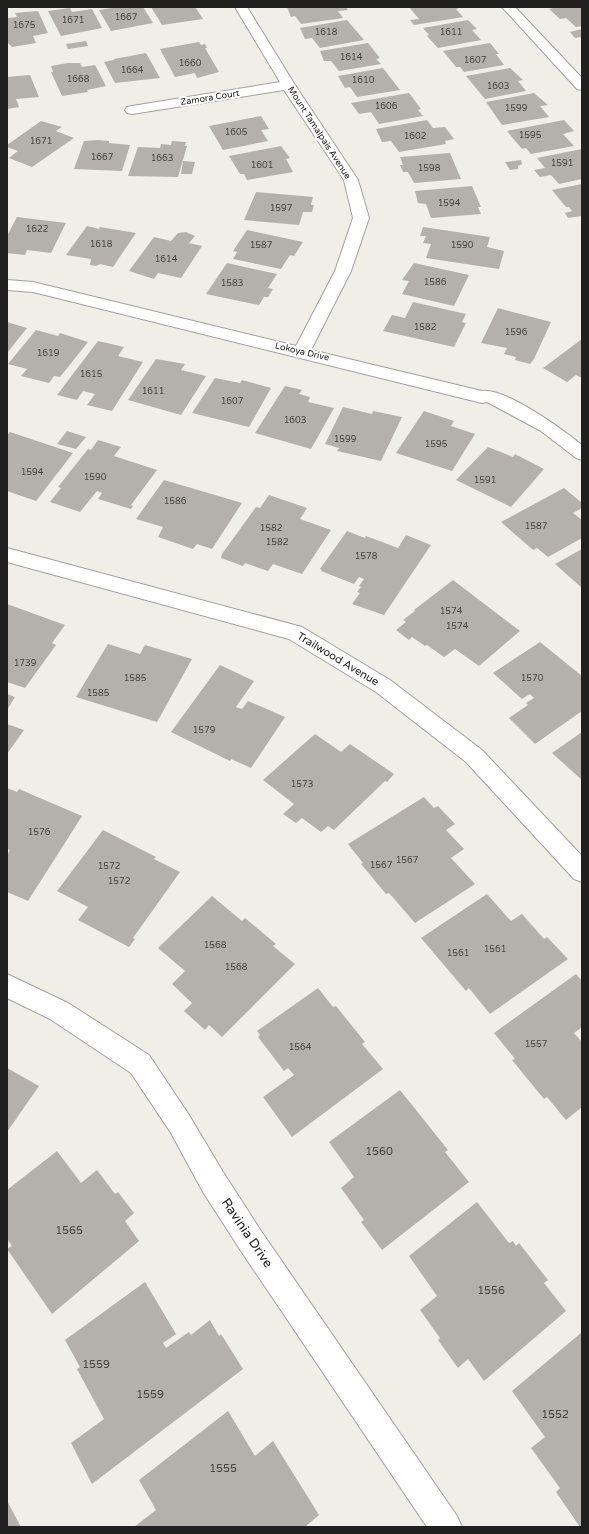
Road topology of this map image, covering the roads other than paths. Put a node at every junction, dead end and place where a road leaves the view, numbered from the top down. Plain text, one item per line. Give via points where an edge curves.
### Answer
1 (241, 7) edge
2 (508, 7) edge
3 (288, 85) junction
4 (582, 86) edge
5 (132, 110) dead end
6 (7, 285) edge
7 (300, 352) junction
8 (582, 454) edge
9 (7, 555) edge
10 (582, 872) edge
11 (7, 986) edge
12 (446, 1527) edge

1 - 3 street, Mount Tamalpais Avenue
2 - 4 street
3 - 5 street, Zamora Court
3 - 7 street, Mount Tamalpais Avenue via 351,180 361,218 343,271
6 - 7 street, Lokoya Drive via 34,287
7 - 8 street, Lokoya Drive via 482,397 490,396 547,427
9 - 10 street, Trailwood Avenue via 295,633 383,686 474,756
11 - 12 street, Ravinia Drive via 59,1011 140,1064 180,1124 251,1241

